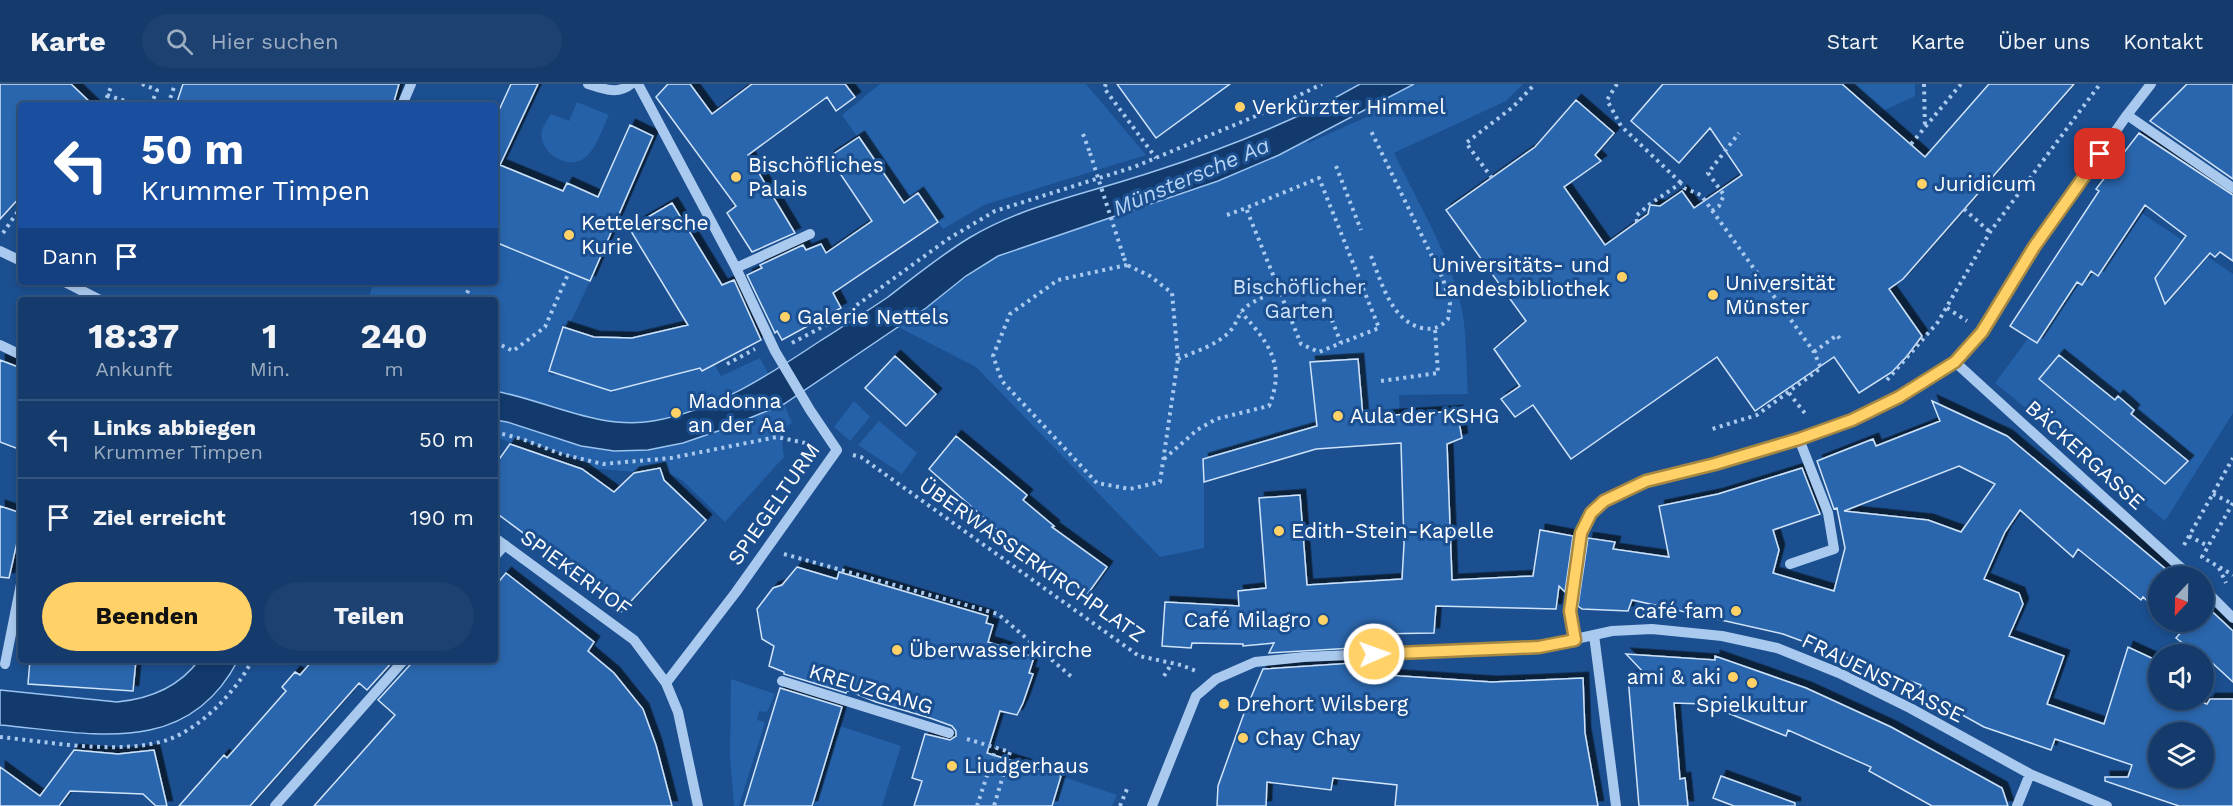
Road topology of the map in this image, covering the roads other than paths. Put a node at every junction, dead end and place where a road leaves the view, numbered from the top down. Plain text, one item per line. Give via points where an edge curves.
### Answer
1 (411, 84) edge
2 (588, 84) edge
3 (631, 84) edge
4 (638, 84) edge
5 (2151, 84) edge
6 (403, 102) edge
7 (2127, 115) junction
8 (2233, 188) edge
9 (810, 234) dead end
10 (0, 251) edge
11 (18, 260) edge
12 (736, 268) junction
13 (72, 285) edge
14 (94, 297) edge
15 (0, 345) edge
16 (18, 354) edge
17 (1955, 362) junction
18 (1799, 439) junction
19 (498, 539) edge
20 (505, 545) junction
21 (498, 553) edge
22 (1790, 564) dead end
23 (2179, 566) edge
24 (18, 599) edge
25 (2214, 599) edge
26 (2233, 618) edge
27 (1593, 635) junction
28 (1575, 640) junction
29 (401, 663) edge
30 (5, 664) dead end
31 (782, 681) dead end
32 (666, 683) junction
33 (949, 733) dead end
34 (2030, 774) junction
35 (275, 806) edge
36 (698, 806) edge
37 (1152, 806) edge
38 (1616, 806) edge
39 (2017, 806) edge
40 (2107, 806) edge

1 - 6 street
2 - 3 street via 614,91
4 - 12 street, SPIEGELTURM
5 - 7 street
7 - 8 street
7 - 17 street via 2034,247 1982,332
9 - 12 street
10 - 11 street
12 - 32 street, SPIEGELTURM via 777,354 837,450
13 - 14 street
15 - 16 street
17 - 18 street via 1899,397 1852,420
17 - 23 street, BÄCKERGASSE
18 - 22 street via 1828,513 1834,549
18 - 28 street via 1646,481 1604,501 1591,513 1581,533 1570,611
19 - 20 street, SPIEKERHOF
20 - 21 street
20 - 32 street, SPIEKERHOF via 634,640
24 - 30 street
25 - 26 street
27 - 28 street, FRAUENSTRASSE
27 - 34 street, FRAUENSTRASSE via 1652,629 1722,636 1777,648 1889,698
27 - 38 street
28 - 37 street, FRAUENSTRASSE via 1539,647 1255,662 1216,679 1196,696
29 - 35 street
31 - 33 street, KREUZGANG
32 - 36 street, SPIEKERHOF via 678,712
34 - 39 street
34 - 40 street, FRAUENSTRASSE

